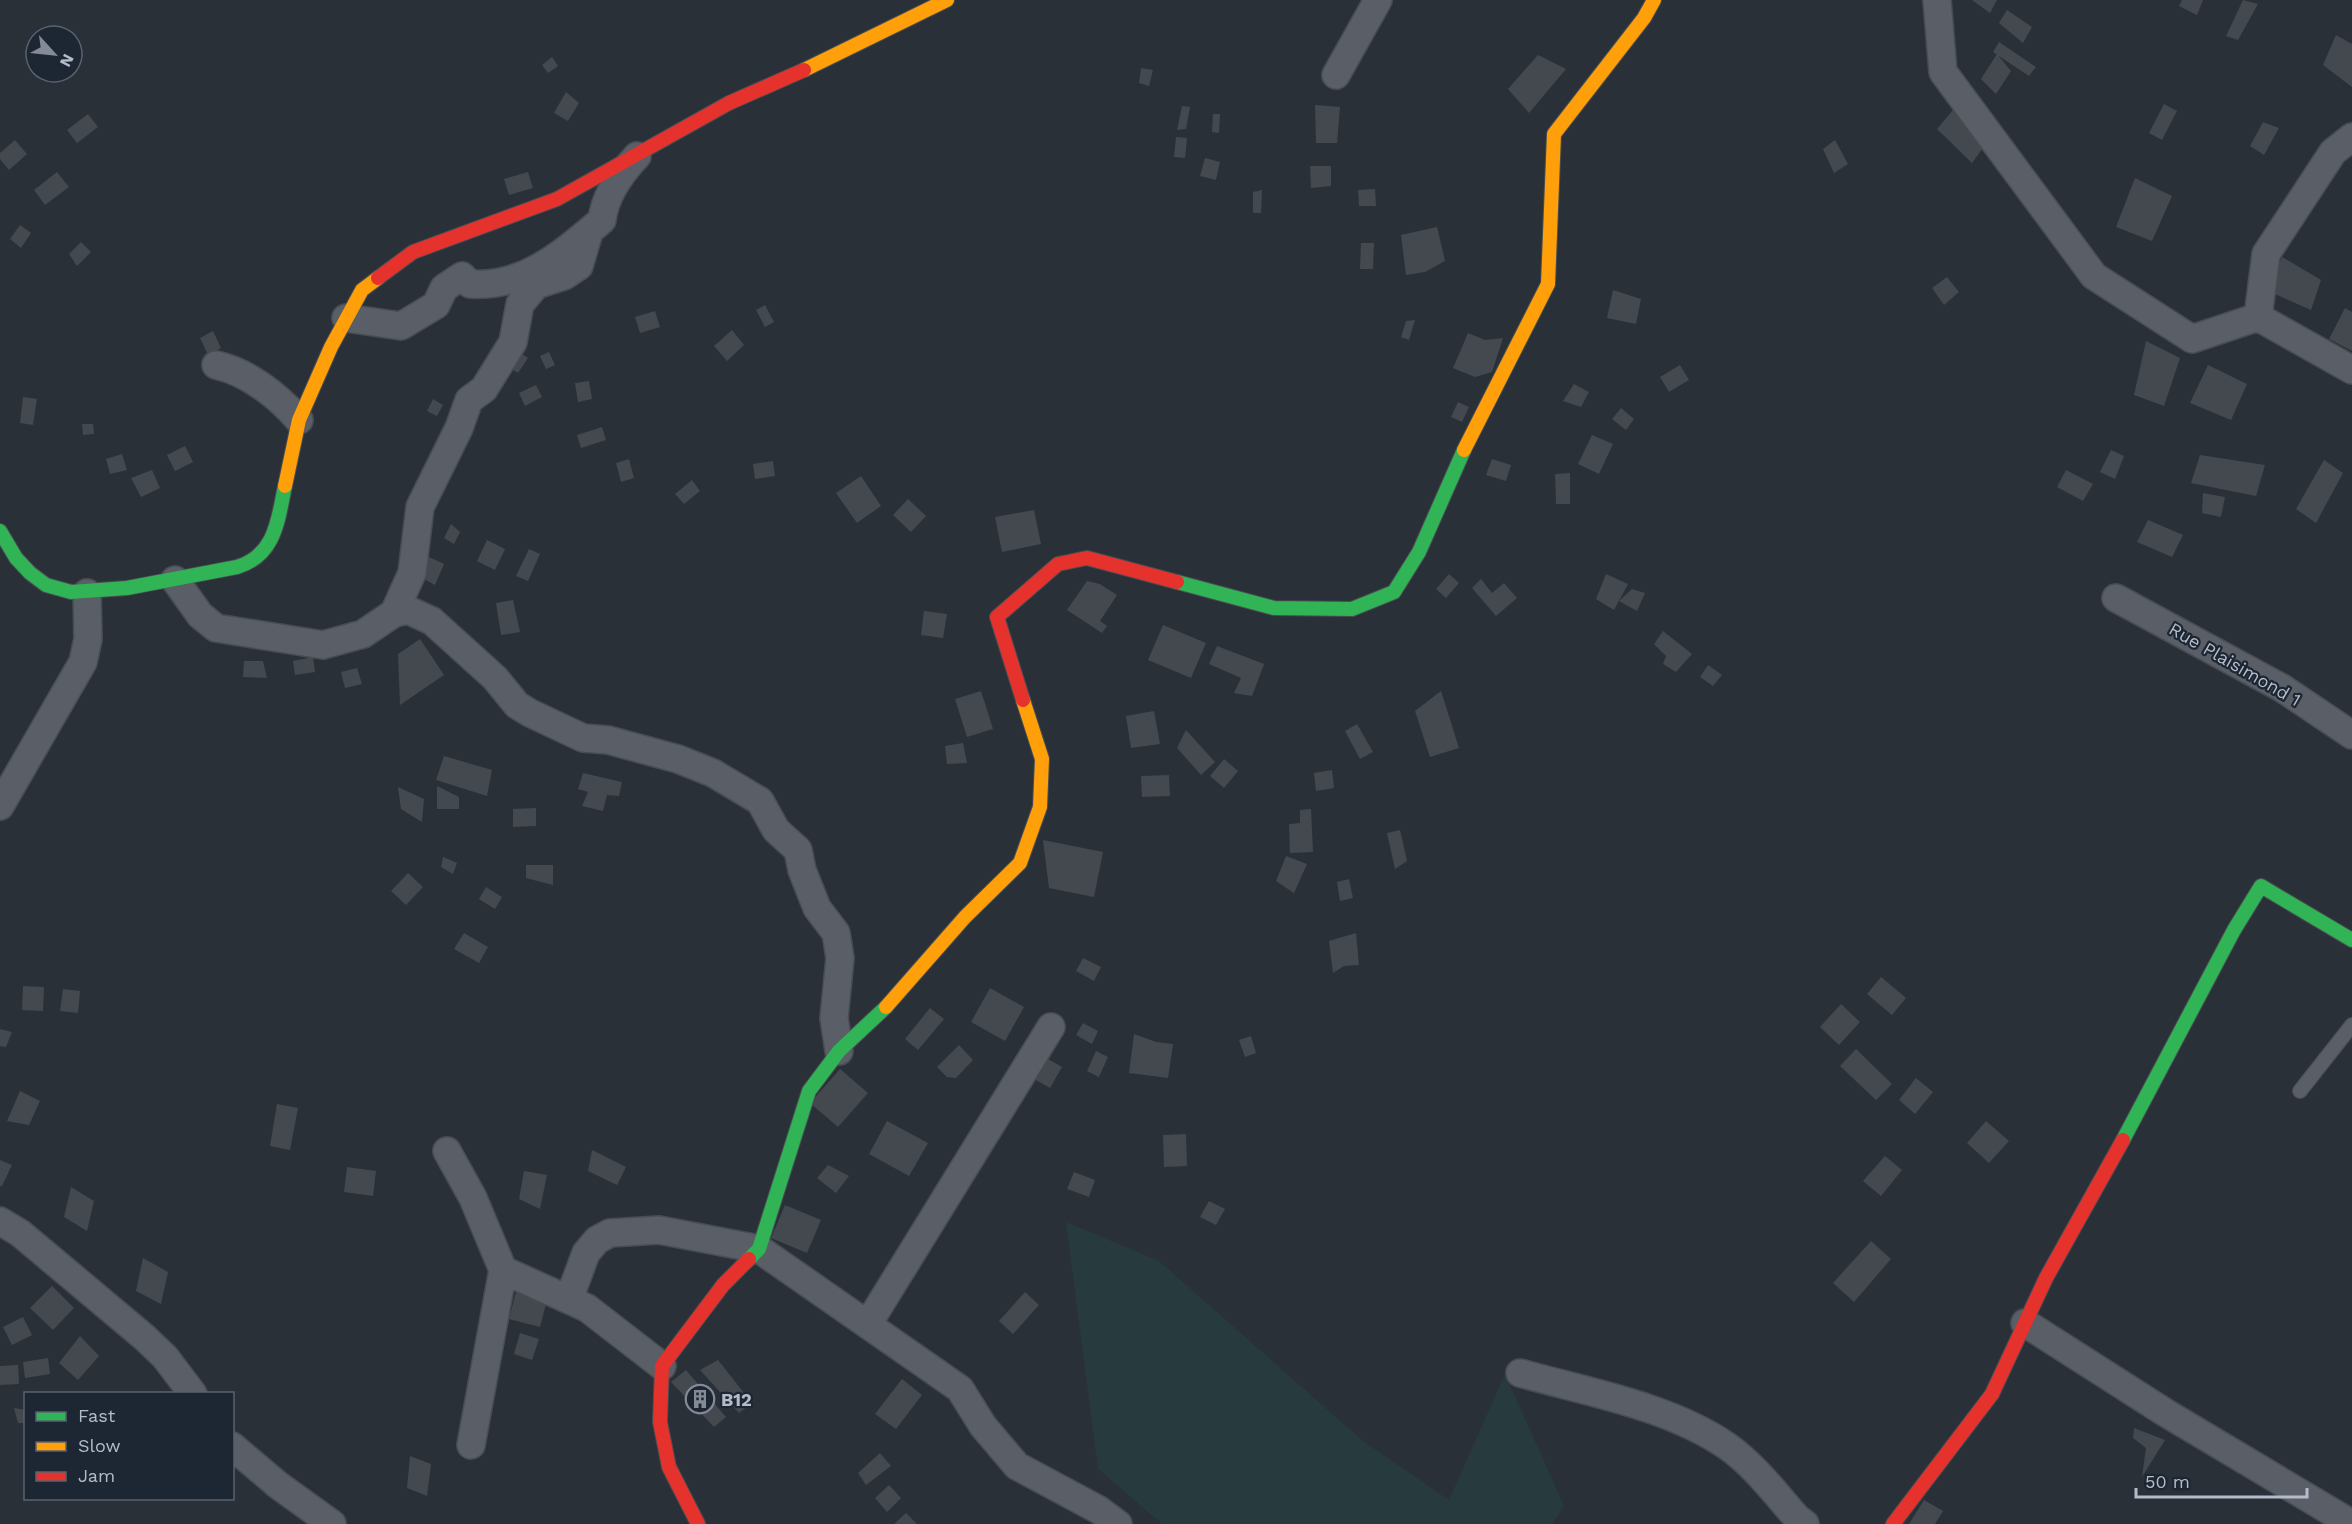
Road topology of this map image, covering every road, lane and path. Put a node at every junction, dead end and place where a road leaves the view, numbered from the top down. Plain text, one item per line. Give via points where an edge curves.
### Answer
1 (947, 0) edge
2 (1378, 0) edge
3 (1654, 0) edge
4 (1936, 0) edge
5 (1335, 75) dead end
6 (2352, 137) edge
7 (642, 151) junction
8 (589, 231) junction
9 (2258, 317) junction
10 (346, 318) junction
11 (216, 365) dead end
12 (2352, 370) edge
13 (299, 420) junction
14 (0, 531) edge
15 (175, 580) junction
16 (87, 592) junction
17 (2116, 598) dead end
18 (394, 614) junction
19 (2352, 735) edge
20 (0, 806) edge
21 (2352, 940) edge
22 (2352, 1025) edge
23 (1051, 1027) dead end
24 (840, 1051) junction
25 (2300, 1091) dead end
26 (447, 1151) dead end
27 (0, 1221) edge
28 (759, 1249) junction
29 (502, 1270) junction
30 (569, 1299) junction
31 (2025, 1323) junction
32 (868, 1324) junction
33 (662, 1366) junction
34 (1520, 1373) dead end
35 (191, 1392) edge
36 (471, 1445) dead end
37 (234, 1448) edge
38 (332, 1524) edge
39 (698, 1524) edge
40 (1118, 1524) edge
41 (1805, 1524) edge
42 (1893, 1524) edge
43 (2352, 1524) edge

1 - 7 street via 855,47 729,103
2 - 5 street
3 - 24 street via 1554,134 1548,285 1470,435 1419,552 1394,591 1352,609 1274,608 1097,560 1087,558 1058,564 997,617 1042,759 1040,807 1020,863 965,917 875,1020
4 - 9 street via 1943,72 2094,276 2192,339
6 - 9 street via 2333,152 2266,254
7 - 8 street via 622,172 604,207 602,220
7 - 10 street via 557,199 413,252 362,290
8 - 10 street via 571,248 516,280 470,284 462,276 444,288 436,305 401,327
8 - 18 street via 579,266 564,276 536,285 520,304 513,342 484,389 469,400 420,507 412,573
9 - 12 street
10 - 13 street
11 - 13 street via 244,375 282,402
13 - 15 street via 274,534 266,551 244,564
14 - 16 street via 11,553 37,580 58,590
15 - 16 street
15 - 18 street via 216,628 277,638 323,645 363,634
16 - 20 street via 88,639 83,662
17 - 19 street, Rue Plaisimond 1 via 2282,688
18 - 24 street via 408,610 432,621 530,713 583,738 608,740 678,759 713,773 760,801 776,830 798,850 817,908 836,933 840,958 834,1018
21 - 31 street via 2261,886
22 - 25 lane
23 - 32 street
24 - 28 street via 809,1091
26 - 29 street via 473,1198
27 - 35 street via 20,1233 144,1337
28 - 30 street via 659,1230 610,1233 586,1253
28 - 32 street
28 - 33 street via 723,1285
29 - 30 street
29 - 36 street
30 - 33 street via 604,1319
31 - 42 street via 1992,1394
31 - 43 street
32 - 40 street via 960,1389 983,1426 1017,1466
33 - 39 street via 660,1422 669,1467
34 - 41 street via 1682,1422 1726,1445 1753,1467
37 - 38 street

